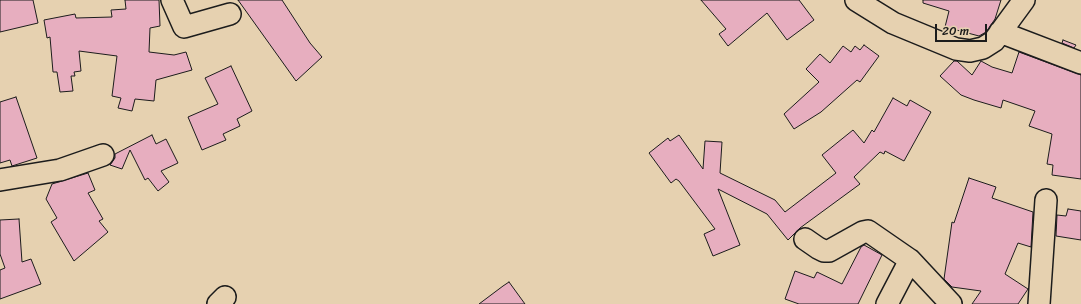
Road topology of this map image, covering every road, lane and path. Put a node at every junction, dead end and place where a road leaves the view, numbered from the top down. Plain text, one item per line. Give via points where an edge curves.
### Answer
1 (172, 0) edge
2 (856, 0) edge
3 (1024, 0) edge
4 (230, 14) dead end
5 (1000, 32) junction
6 (1081, 63) edge
7 (103, 155) dead end
8 (0, 180) edge
9 (1046, 200) dead end
10 (806, 239) dead end
11 (910, 260) junction
12 (887, 304) edge
13 (951, 304) edge
14 (1039, 304) edge

1 - 4 street via 184,27
2 - 5 street via 894,23 956,49 970,51 983,48 994,41
3 - 5 street
5 - 6 street
7 - 8 street via 60,170
9 - 14 street
10 - 11 street via 818,248 830,251 868,231
11 - 12 street
11 - 13 street

